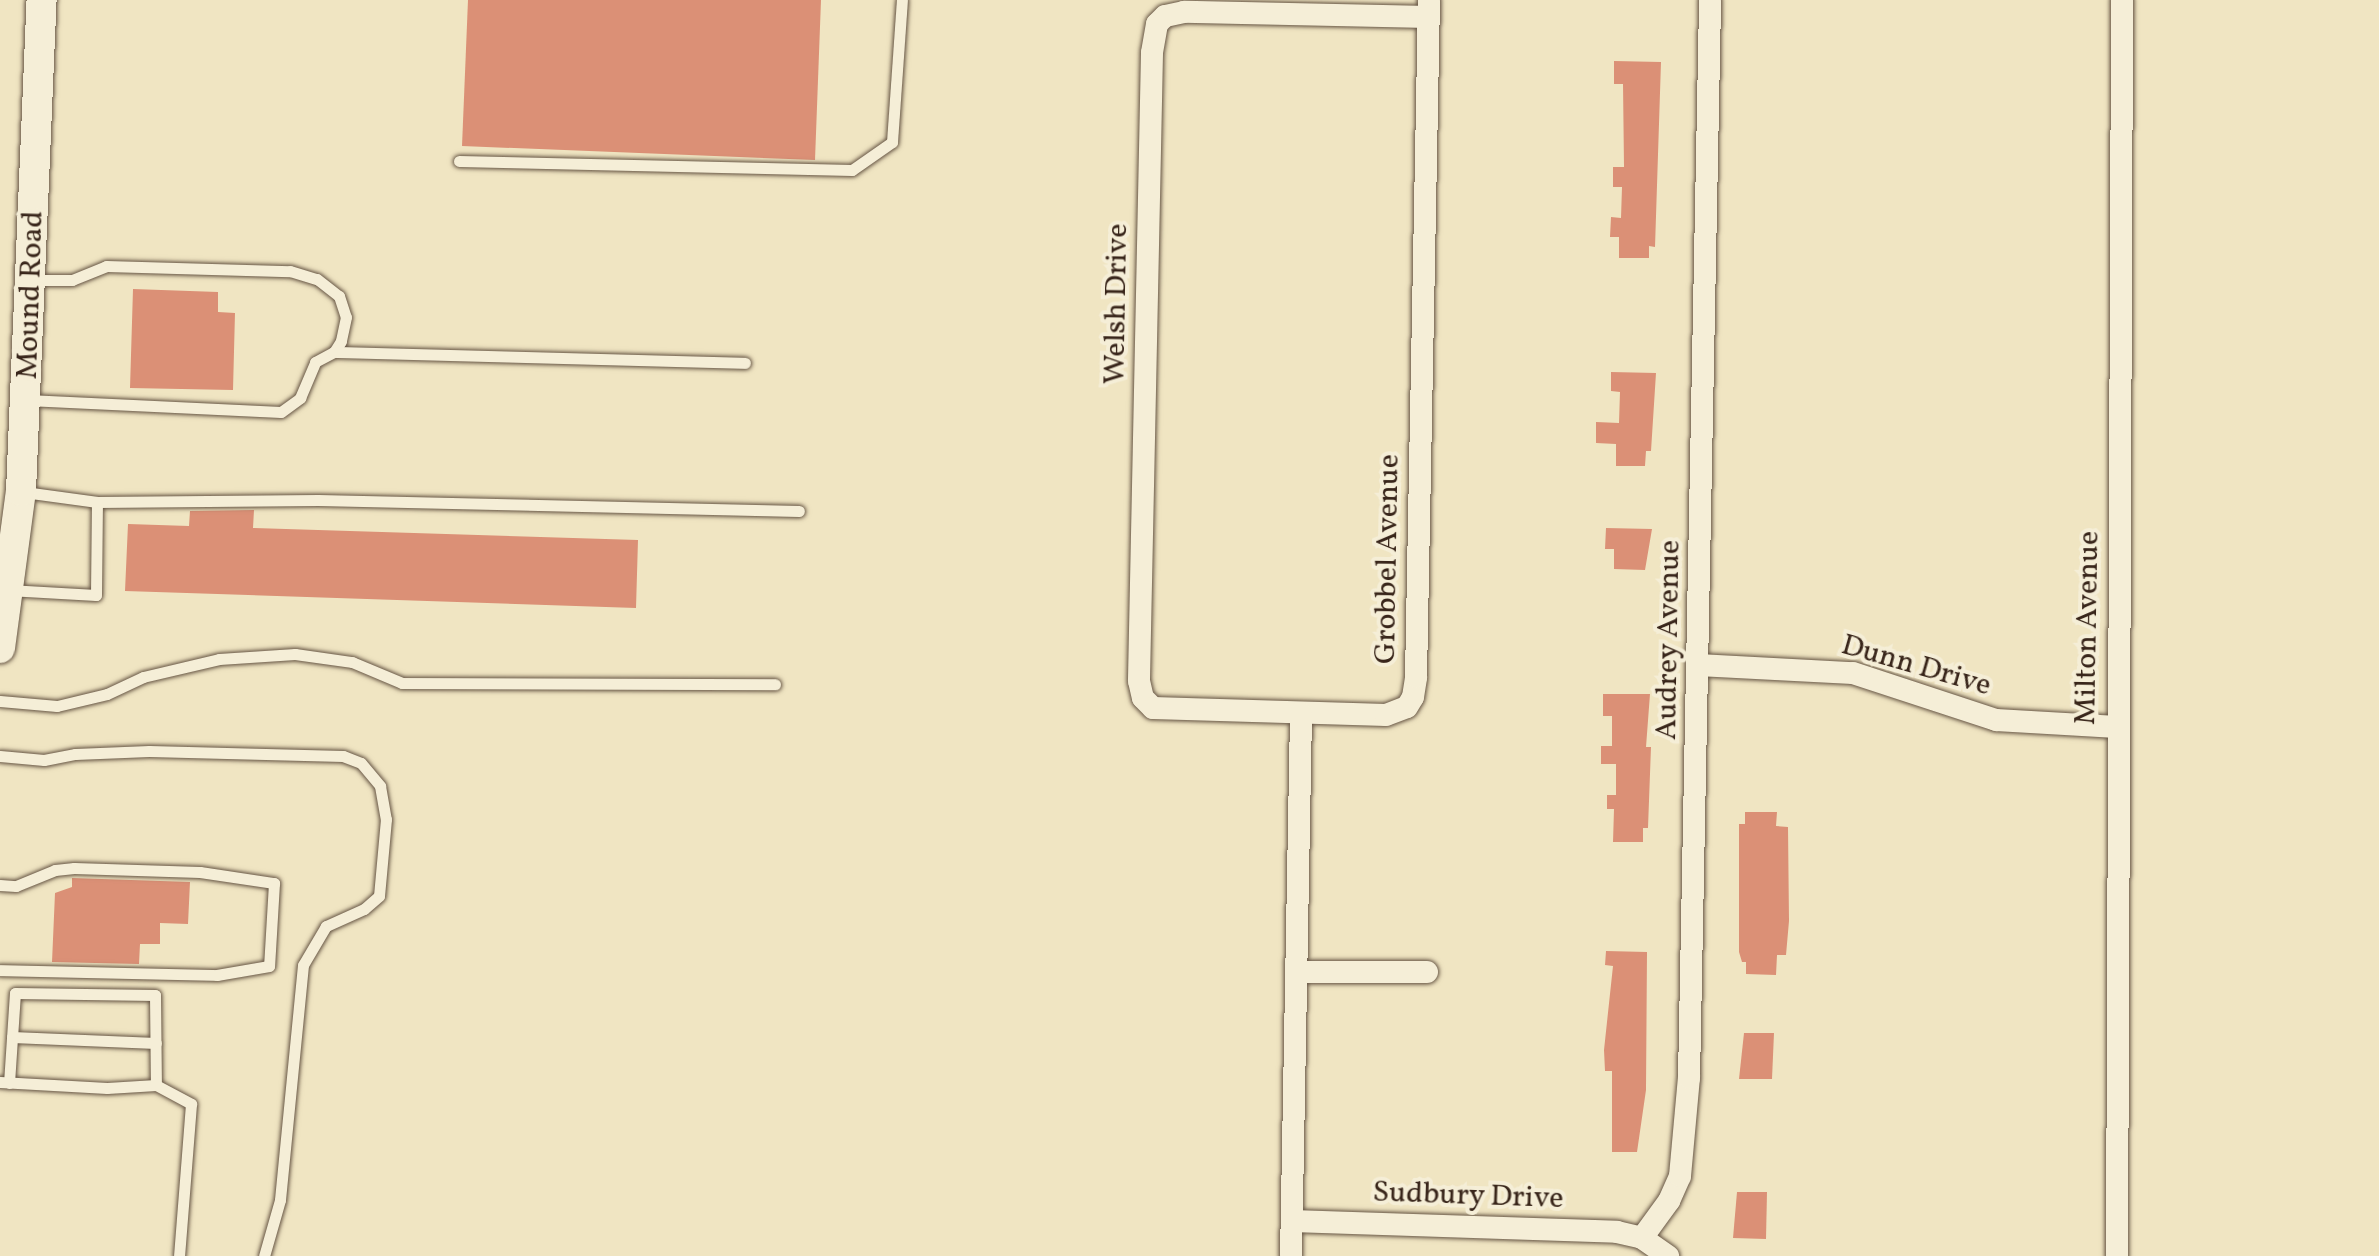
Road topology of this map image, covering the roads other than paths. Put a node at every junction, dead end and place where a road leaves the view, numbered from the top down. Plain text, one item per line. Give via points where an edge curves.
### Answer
1 (42, 0) edge
2 (902, 0) edge
3 (1710, 0) edge
4 (2122, 0) edge
5 (1429, 9) edge
6 (459, 162) dead end
7 (32, 280) junction
8 (334, 352) junction
9 (745, 363) dead end
10 (27, 400) junction
11 (21, 491) junction
12 (96, 502) junction
13 (799, 512) dead end
14 (8, 590) junction
15 (0, 648) edge
16 (1698, 665) junction
17 (775, 684) dead end
18 (0, 701) edge
19 (1301, 714) junction
20 (2117, 727) junction
21 (0, 756) edge
22 (0, 884) edge
23 (0, 970) edge
24 (1297, 972) junction
25 (1427, 972) dead end
26 (12, 1038) junction
27 (156, 1043) junction
28 (4, 1082) edge
29 (156, 1084) junction
30 (1292, 1222) junction
31 (1642, 1238) junction
32 (179, 1256) edge
33 (264, 1256) edge
34 (1291, 1256) edge
35 (1668, 1256) edge
36 (2117, 1256) edge

1 - 7 main road, Mound Road
2 - 6 lane via 892,142 852,170
3 - 16 street, Audrey Avenue
4 - 20 street, Milton Avenue
5 - 19 street, Grobbel Avenue via 1415,690 1407,708 1393,714
5 - 19 street, Welsh Drive via 1184,12 1160,20 1153,36 1141,692 1162,710
7 - 8 lane via 72,280 106,266 290,271 340,296 346,317
7 - 10 main road, Mound Road
8 - 9 lane
8 - 10 lane via 315,362 300,398 281,412
10 - 11 main road, Mound Road
11 - 12 lane
11 - 14 main road, Mound Road
12 - 13 lane
12 - 14 lane via 96,595
14 - 15 main road, Mound Road
16 - 20 street, Dunn Drive via 1853,674 1996,720
16 - 31 street, Audrey Avenue via 1686,1144 1670,1201
17 - 18 lane via 402,683 352,662 294,654 219,659 56,706
19 - 24 street
20 - 36 street, Milton Avenue
21 - 33 lane via 343,756 361,762 380,786 386,819 378,896 326,926 303,965 280,1200
22 - 23 lane via 16,886 74,868 200,872 274,883 269,966 217,975
24 - 25 street
24 - 30 street
26 - 27 lane
26 - 27 lane via 15,993 155,996
26 - 28 lane
27 - 29 lane
28 - 29 lane
29 - 32 lane via 191,1104
30 - 31 street, Sudbury Drive via 1546,1226
30 - 34 street
31 - 35 street

